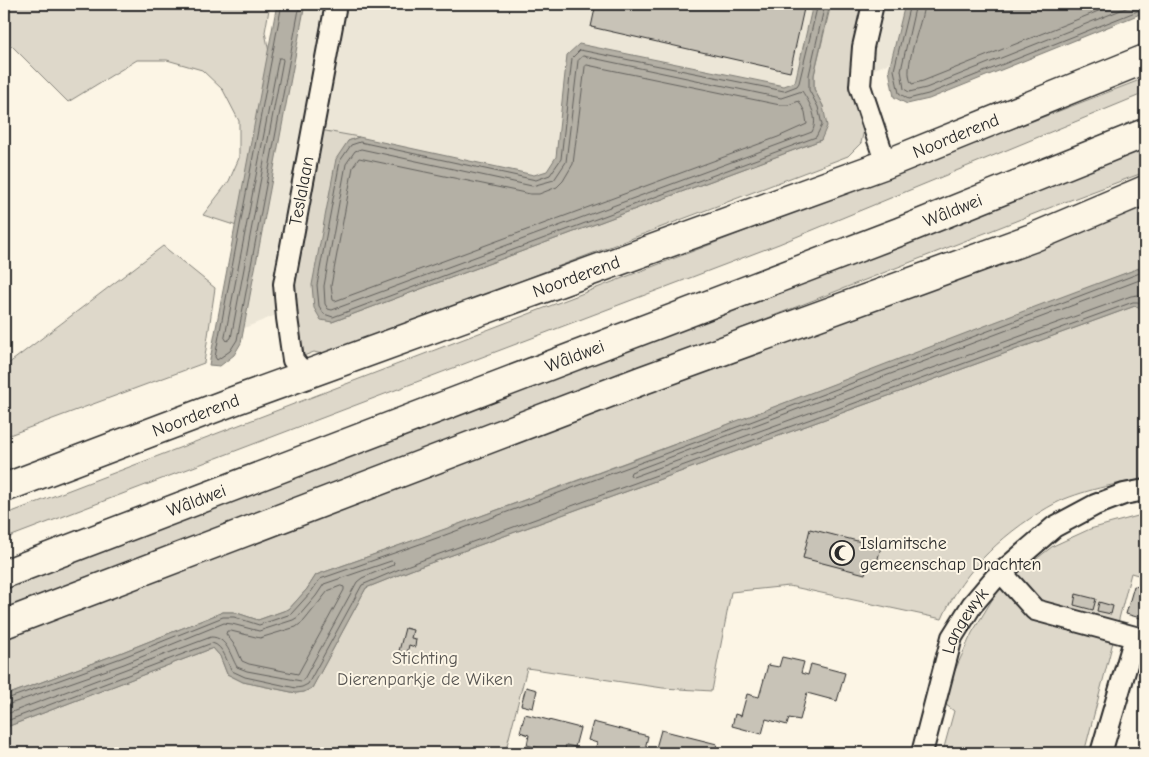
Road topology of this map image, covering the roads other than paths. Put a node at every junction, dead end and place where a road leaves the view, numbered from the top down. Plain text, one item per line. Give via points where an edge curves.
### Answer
1 (336, 4) edge
2 (873, 4) edge
3 (1145, 59) edge
4 (1145, 133) edge
5 (886, 164) junction
6 (1145, 190) edge
7 (306, 375) junction
8 (4, 488) edge
9 (1145, 490) edge
10 (1001, 572) junction
11 (4, 574) edge
12 (4, 624) edge
13 (922, 753) edge
14 (1101, 753) edge

1 - 7 street, Teslalaan via 284,284 293,360
2 - 5 street via 863,47 860,86
3 - 5 main road, Noorderend
4 - 11 main road, Wâldwei via 899,232
5 - 7 main road, Noorderend
6 - 12 main road via 1032,238 652,377
7 - 8 main road, Noorderend
9 - 10 street, Langewyk via 1095,505 1054,527
10 - 13 street, Langewyk via 972,605 952,636
10 - 14 street via 1035,610 1135,637

